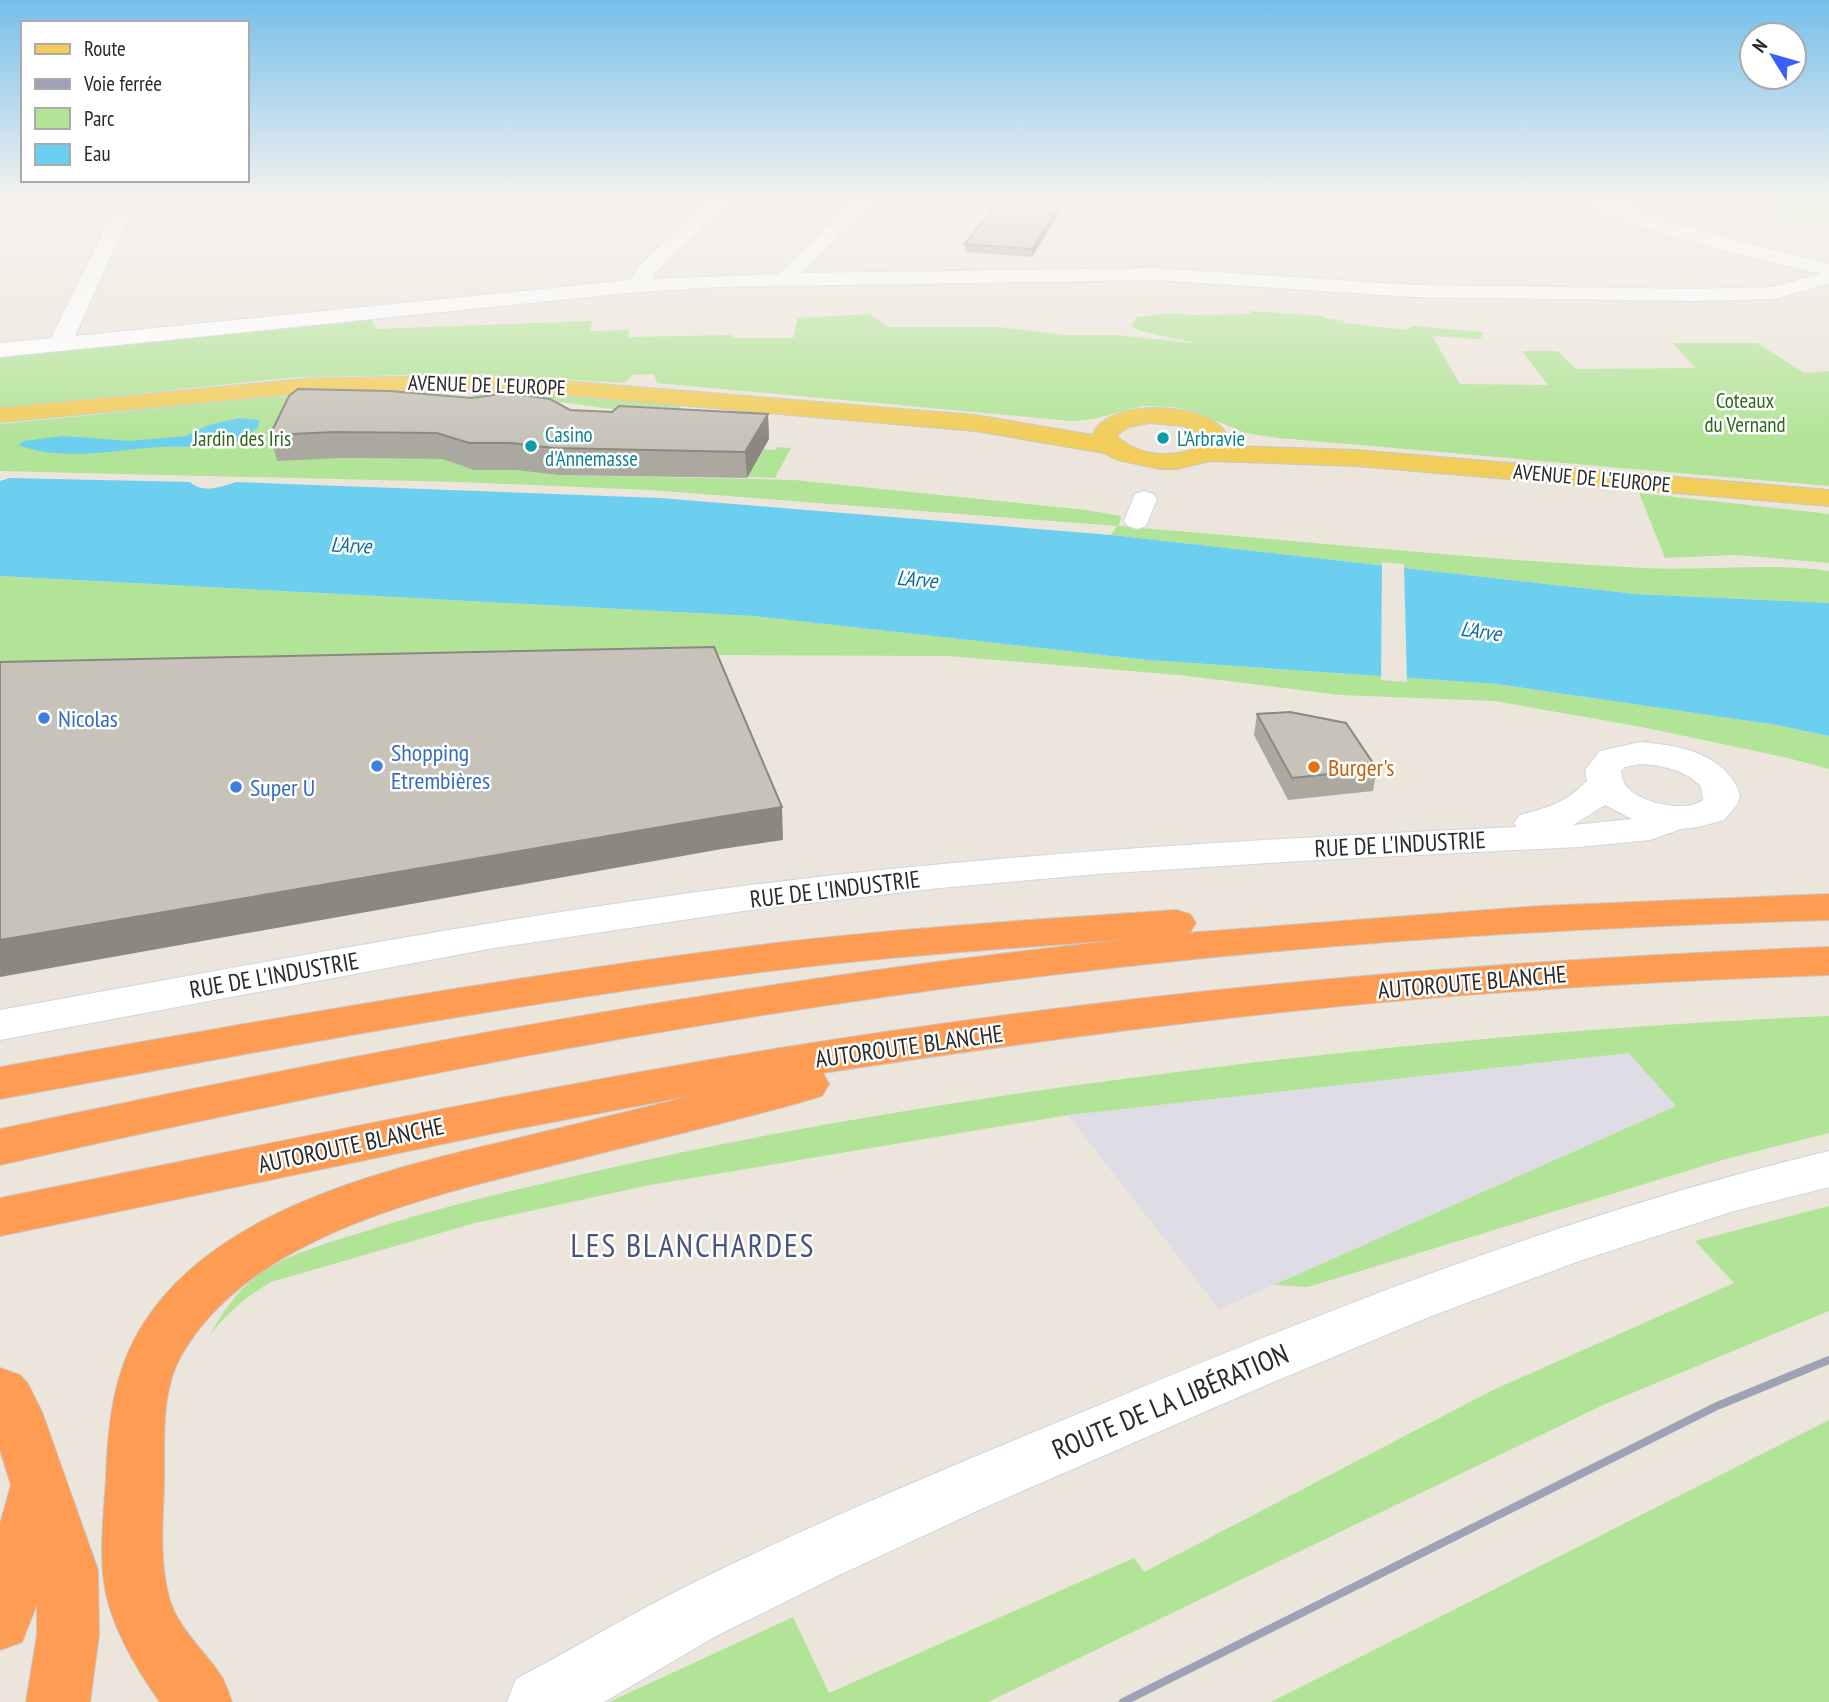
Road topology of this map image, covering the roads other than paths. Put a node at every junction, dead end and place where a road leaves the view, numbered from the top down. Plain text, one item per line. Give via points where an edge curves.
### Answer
1 (90, 280) edge
2 (641, 280) edge
3 (813, 280) edge
4 (1253, 280) edge
5 (1820, 280) edge
6 (782, 281) joint
7 (638, 286) junction
8 (60, 343) junction
9 (0, 350) edge
10 (0, 415) edge
11 (1113, 435) junction
12 (1212, 444) junction
13 (1829, 498) edge
14 (1605, 784) junction
15 (1675, 817) junction
16 (1829, 907) edge
17 (1770, 909) junction
18 (1829, 961) edge
19 (0, 1007) edge
20 (0, 1025) edge
21 (1029, 1028) junction
22 (0, 1083) edge
23 (0, 1147) edge
24 (1829, 1169) edge
25 (180, 1181) junction
26 (0, 1217) edge
27 (0, 1231) edge
28 (0, 1392) edge
29 (39, 1488) junction
30 (0, 1620) edge
31 (58, 1702) edge
32 (200, 1702) edge
33 (539, 1702) edge

1 - 8 street
2 - 7 street
3 - 6 street
4 - 5 street via 1413,291 1702,295 1773,293
6 - 7 street
7 - 8 street
8 - 9 street
10 - 11 main road, AVENUE DE L'EUROPE via 302,386 464,382
11 - 12 main road via 1129,455 1154,460 1181,460
11 - 12 main road via 1139,417 1171,416 1200,424
12 - 13 main road, AVENUE DE L'EUROPE
14 - 15 street, RUE DE L'INDUSTRIE via 1632,806
14 - 15 street, RUE DE L'INDUSTRIE via 1606,764 1630,754 1663,755 1697,767 1719,785 1720,803 1705,814
14 - 19 street, RUE DE L'INDUSTRIE via 1574,813 1541,822 1161,840 770,878 498,917
15 - 20 street, RUE DE L'INDUSTRIE via 1650,829 1578,836 1098,862 750,898 494,935
16 - 17 highway
17 - 22 highway via 1383,915 980,936 785,956 461,1002
17 - 23 highway via 1262,940 916,979 523,1040
18 - 21 highway, AUTOROUTE BLANCHE via 1388,988
21 - 25 highway, AUTOROUTE BLANCHE via 674,1082
21 - 32 highway via 415,1183 284,1233 216,1279 183,1311 160,1343 142,1391 135,1453 137,1594 153,1634
24 - 33 street, ROUTE DE LA LIBÉRATION via 1722,1195 1597,1235 1211,1382 779,1573 646,1640
25 - 26 highway, AUTOROUTE BLANCHE
25 - 27 highway
28 - 29 highway via 22,1430
29 - 30 highway
29 - 31 highway via 68,1570 68,1635

